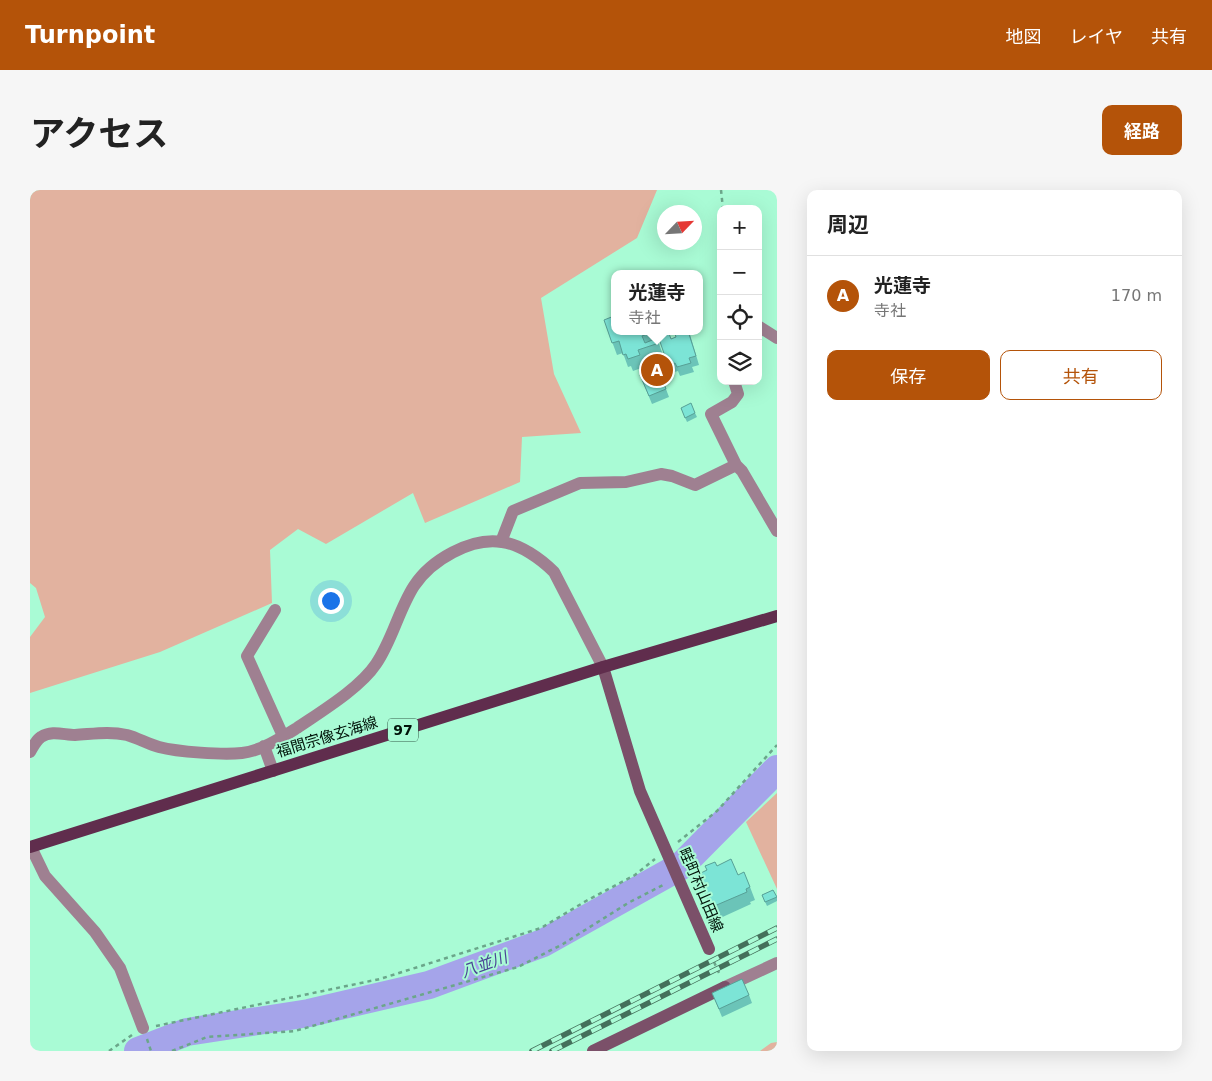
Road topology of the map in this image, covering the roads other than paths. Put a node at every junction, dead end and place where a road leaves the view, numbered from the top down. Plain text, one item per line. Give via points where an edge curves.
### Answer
1 (762, 330) edge
2 (777, 338) edge
3 (735, 385) edge
4 (736, 465) junction
5 (777, 531) edge
6 (502, 542) junction
7 (275, 610) dead end
8 (777, 616) edge
9 (602, 667) junction
10 (284, 736) junction
11 (264, 746) junction
12 (30, 752) edge
13 (274, 770) junction
14 (30, 847) edge
15 (709, 949) road end
16 (777, 963) edge
17 (725, 987) joint
18 (143, 1028) road end
19 (594, 1051) edge

1 - 2 street
3 - 4 street via 738,394 732,402 710,414
4 - 5 street
4 - 6 street via 695,486 661,474 626,482 580,483 513,511
6 - 9 street via 545,563 554,572
6 - 10 street via 462,548 430,567 415,585 378,662 367,676
7 - 10 street via 247,656
8 - 9 main road, 福間宗像玄海線 / 97
9 - 13 main road, 福間宗像玄海線 / 97
9 - 15 main road, 畦町村山田線 via 640,791
10 - 11 street
11 - 12 street via 243,753 201,752 160,748 128,735 106,731 74,735 53,733 41,737
11 - 13 street
13 - 14 main road, 福間宗像玄海線 / 97
14 - 18 street via 45,876 95,932 120,968
16 - 17 street
17 - 19 main road

